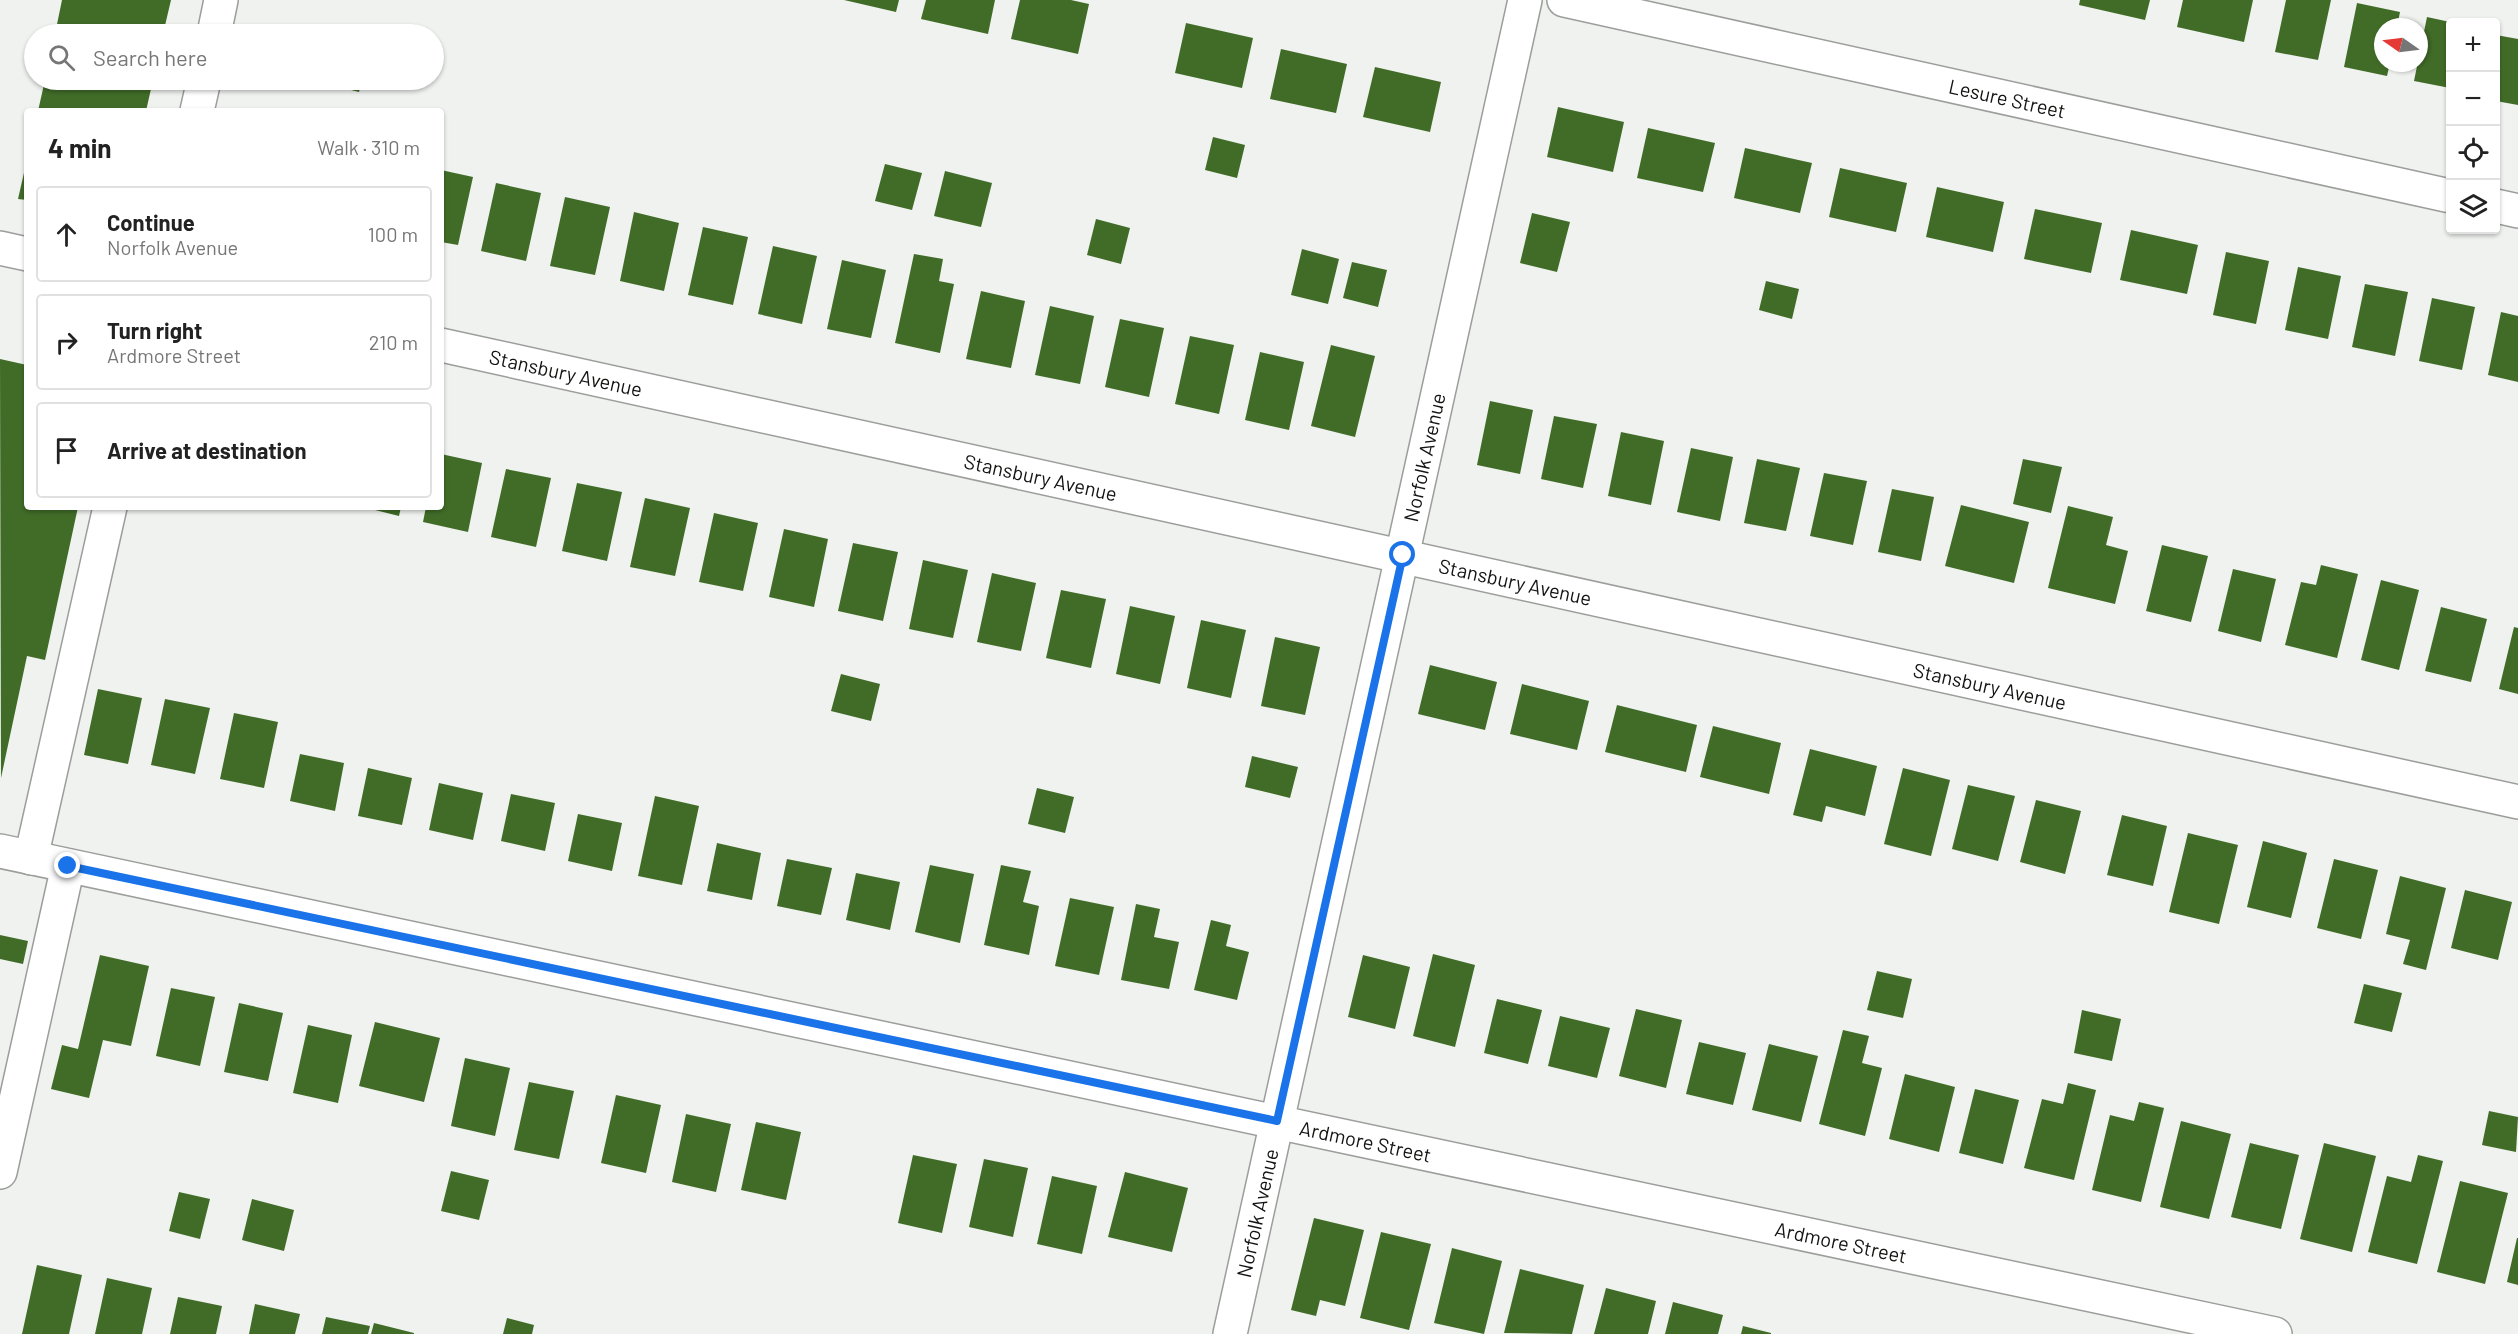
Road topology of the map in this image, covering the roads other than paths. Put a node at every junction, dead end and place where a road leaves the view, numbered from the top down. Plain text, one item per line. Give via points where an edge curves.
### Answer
1 (221, 0) edge
2 (1525, 0) edge
3 (1564, 0) edge
4 (216, 24) edge
5 (202, 90) edge
6 (198, 108) edge
7 (2446, 195) edge
8 (2500, 207) edge
9 (2518, 211) edge
10 (0, 248) edge
11 (24, 253) edge
12 (444, 346) edge
13 (109, 510) edge
14 (1403, 555) junction
15 (2518, 802) edge
16 (16, 855) edge
17 (68, 866) junction
18 (1277, 1121) junction
19 (0, 1172) edge
20 (1230, 1334) edge
21 (2275, 1334) edge

1 - 4 street
2 - 14 street, Norfolk Avenue
3 - 7 street, Lesure Street
5 - 6 street
8 - 9 street
10 - 11 street
12 - 14 street, Stansbury Avenue
13 - 16 street
14 - 15 street, Stansbury Avenue
14 - 18 street, Norfolk Avenue
16 - 17 street, Ardmore Street
17 - 18 street, Ardmore Street
17 - 19 street
18 - 20 street, Norfolk Avenue
18 - 21 street, Ardmore Street

